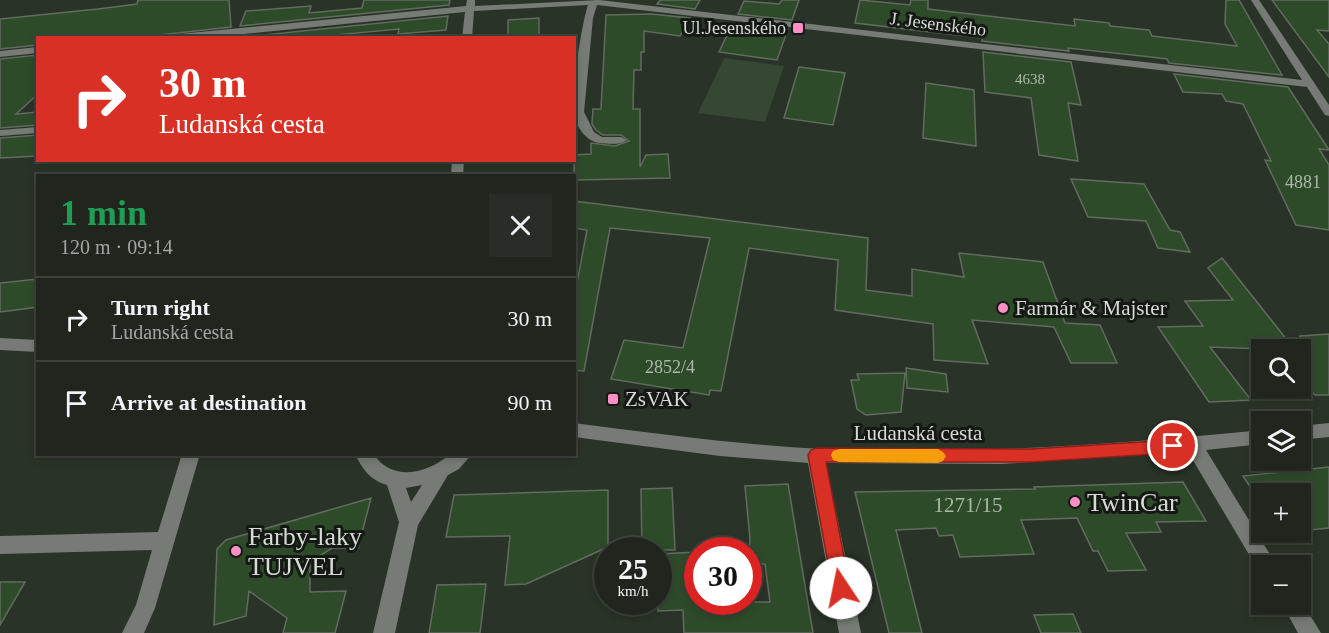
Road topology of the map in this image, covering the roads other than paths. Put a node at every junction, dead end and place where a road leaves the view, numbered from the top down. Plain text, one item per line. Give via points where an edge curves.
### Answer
1 (1255, 0) edge
2 (593, 2) junction
3 (470, 4) edge
4 (187, 36) edge
5 (467, 36) edge
6 (36, 50) edge
7 (0, 54) edge
8 (1309, 84) junction
9 (1329, 113) edge
10 (36, 130) edge
11 (0, 133) edge
12 (621, 140) dead end
13 (0, 344) edge
14 (36, 346) edge
15 (576, 430) edge
16 (1329, 430) edge
17 (1311, 432) edge
18 (1251, 438) edge
19 (1193, 445) junction
20 (816, 455) junction
21 (190, 456) edge
22 (365, 456) edge
23 (461, 456) edge
24 (441, 471) junction
25 (394, 479) junction
26 (409, 522) junction
27 (166, 541) junction
28 (0, 545) edge
29 (1260, 555) edge
30 (1299, 615) edge
31 (133, 633) edge
32 (384, 633) edge
33 (850, 633) edge
34 (1310, 633) edge

1 - 8 street
2 - 3 street, J. Jesenského
2 - 8 street, J. Jesenského via 703,9
2 - 12 street via 578,112 589,134 600,140
3 - 4 street, J. Jesenského
3 - 5 street
6 - 7 street
8 - 9 street
10 - 11 street
13 - 14 street
15 - 20 street, Ludanská cesta via 721,449
16 - 17 street
18 - 19 street, Ludanská cesta
19 - 20 street, Ludanská cesta via 1031,455
19 - 29 street
20 - 33 street
21 - 27 street
22 - 25 street via 376,471
23 - 24 street
24 - 25 street via 417,479
24 - 26 street
25 - 26 street
26 - 32 street
27 - 28 street
27 - 31 street
30 - 34 street

